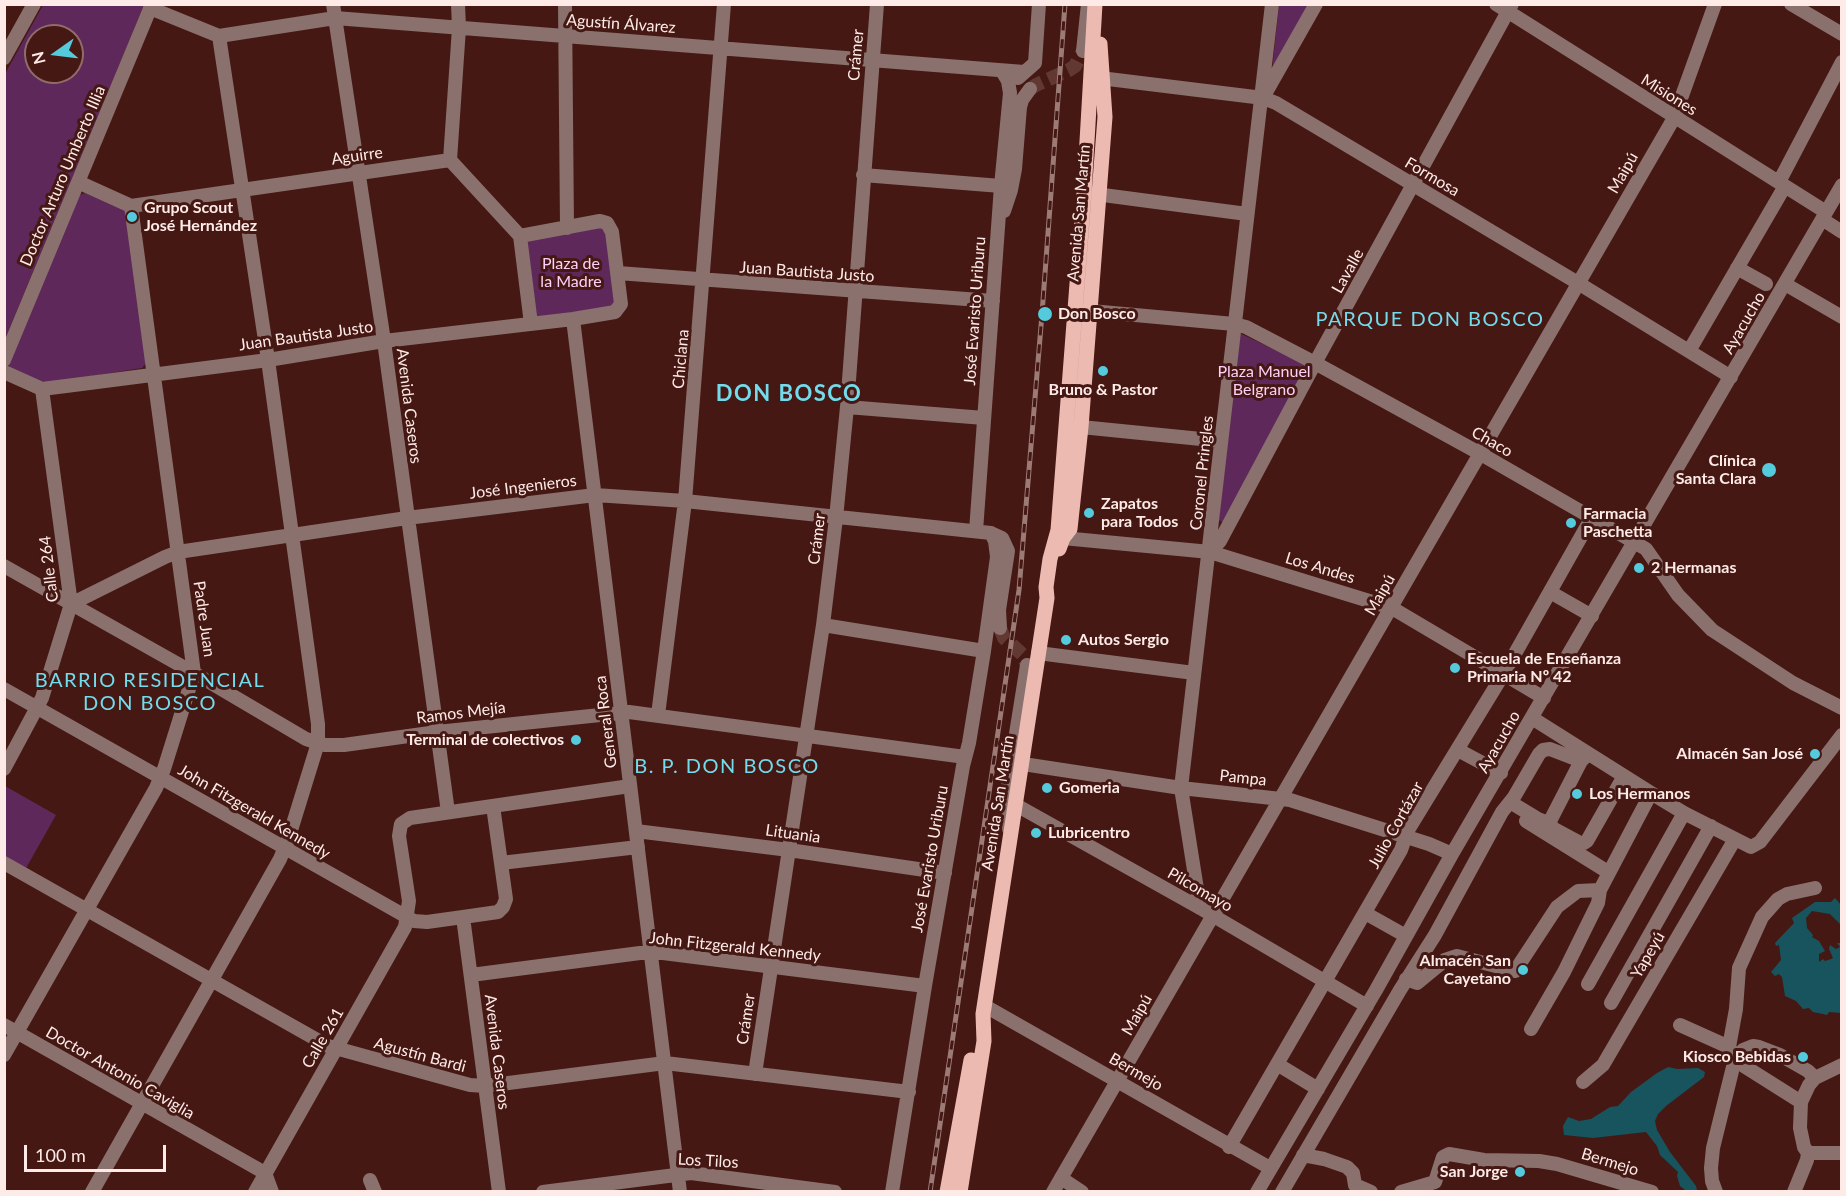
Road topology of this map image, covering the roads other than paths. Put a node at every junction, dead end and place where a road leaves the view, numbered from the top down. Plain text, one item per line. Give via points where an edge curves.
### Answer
1 (34, 4) edge
2 (458, 4) edge
3 (565, 4) edge
4 (724, 4) edge
5 (877, 4) edge
6 (1040, 4) edge
7 (1088, 4) edge
8 (1095, 4) edge
9 (1100, 4) edge
10 (1272, 4) edge
11 (1316, 4) edge
12 (1496, 4) edge
13 (1715, 4) edge
14 (1791, 4) edge
15 (151, 6) edge
16 (1510, 8) edge
17 (334, 11) edge
18 (459, 28) junction
19 (1842, 34) edge
20 (219, 36) junction
21 (566, 36) junction
22 (720, 47) junction
23 (1083, 51) tunnel mouth
24 (4, 58) edge
25 (872, 59) junction
26 (1842, 62) edge
27 (1002, 71) junction
28 (1024, 72) junction
29 (1097, 78) junction
30 (1030, 89) tunnel mouth
31 (1010, 93) junction
32 (1263, 98) junction
33 (1674, 118) junction
34 (450, 160) junction
35 (358, 172) junction
36 (863, 175) junction
37 (78, 182) junction
38 (1413, 184) junction
39 (1782, 184) junction
40 (1842, 185) edge
41 (1001, 186) junction
42 (242, 189) junction
43 (1091, 194) junction
44 (131, 206) junction
45 (1247, 214) junction
46 (1824, 216) junction
47 (998, 225) junction
48 (567, 228) junction
49 (1842, 232) edge
50 (520, 236) junction
51 (1737, 268) junction
52 (618, 273) junction
53 (704, 281) junction
54 (1578, 283) junction
55 (1766, 284) dead end
56 (1785, 284) junction
57 (854, 291) junction
58 (993, 301) junction
59 (1082, 310) junction
60 (1842, 317) edge
61 (573, 319) junction
62 (531, 324) junction
63 (1234, 324) junction
64 (384, 342) junction
65 (1689, 351) junction
66 (4, 360) edge
67 (268, 360) junction
68 (1315, 363) junction
69 (4, 372) edge
70 (154, 373) junction
71 (1731, 377) junction
72 (42, 389) junction
73 (847, 407) junction
74 (984, 418) junction
75 (1074, 426) junction
76 (1221, 441) junction
77 (1481, 454) junction
78 (1063, 462) junction
79 (595, 495) junction
80 (686, 501) junction
81 (407, 518) junction
82 (836, 518) junction
83 (1591, 519) junction
84 (1071, 522) junction
85 (976, 531) junction
86 (991, 533) junction
87 (292, 535) junction
88 (1063, 538) junction
89 (1634, 543) junction
90 (178, 552) junction
91 (1210, 552) junction
92 (4, 566) edge
93 (1550, 592) junction
94 (1047, 598) junction
95 (71, 604) junction
96 (1392, 608) junction
97 (1592, 616) junction
98 (823, 625) junction
99 (1000, 628) tunnel mouth
100 (984, 651) junction
101 (1038, 653) junction
102 (1026, 665) dead end
103 (194, 673) junction
104 (1194, 673) junction
105 (1504, 673) junction
106 (4, 689) edge
107 (1544, 698) junction
108 (38, 708) junction
109 (1842, 708) edge
110 (621, 712) junction
111 (658, 715) junction
112 (1532, 718) junction
113 (437, 732) junction
114 (807, 735) junction
115 (1842, 735) edge
116 (318, 743) junction
117 (1458, 750) junction
118 (965, 757) junction
119 (1585, 758) junction
120 (1023, 764) junction
121 (4, 769) edge
122 (1501, 773) junction
123 (1624, 777) junction
124 (161, 778) junction
125 (630, 786) junction
126 (1181, 788) junction
127 (1651, 793) junction
128 (1280, 799) junction
129 (1016, 805) junction
130 (1508, 805) junction
131 (493, 806) junction
132 (448, 813) junction
133 (1684, 813) junction
134 (1549, 823) junction
135 (1711, 825) junction
136 (636, 831) junction
137 (1011, 836) junction
138 (1405, 838) junction
139 (1735, 839) junction
140 (638, 847) junction
141 (285, 849) junction
142 (789, 850) junction
143 (1452, 854) junction
144 (4, 863) edge
145 (501, 863) junction
146 (1608, 872) junction
147 (945, 873) junction
148 (1815, 888) dead end
149 (1600, 890) junction
150 (87, 909) junction
151 (1206, 912) junction
152 (1365, 913) junction
153 (463, 917) junction
154 (408, 919) junction
155 (1406, 936) junction
156 (651, 953) junction
157 (771, 965) junction
158 (471, 975) junction
159 (212, 981) junction
160 (1325, 981) junction
161 (1403, 984) junction
162 (1588, 984) dead end
163 (925, 986) junction
164 (1376, 990) junction
165 (1611, 1003) dead end
166 (1367, 1006) junction
167 (984, 1010) junction
168 (4, 1025) edge
169 (1680, 1025) dead end
170 (1531, 1029) dead end
171 (17, 1033) junction
172 (336, 1049) junction
173 (1732, 1053) junction
174 (4, 1055) edge
175 (665, 1063) junction
176 (1277, 1064) junction
177 (1842, 1065) edge
178 (755, 1074) junction
179 (1815, 1078) junction
180 (1118, 1081) junction
181 (1583, 1083) dead end
182 (485, 1086) junction
183 (1318, 1089) junction
184 (909, 1092) junction
185 (1801, 1102) junction
186 (141, 1105) junction
187 (1229, 1146) junction
188 (1842, 1153) edge
189 (1808, 1154) junction
190 (1303, 1155) junction
191 (1270, 1168) junction
192 (265, 1173) junction
193 (678, 1174) junction
194 (1061, 1178) junction
195 (92, 1191) edge
196 (255, 1191) edge
197 (272, 1191) edge
198 (499, 1191) edge
199 (543, 1191) edge
200 (680, 1191) edge
201 (835, 1191) edge
202 (892, 1191) edge
203 (947, 1191) edge
204 (960, 1191) edge
205 (1053, 1191) edge
206 (1082, 1191) edge
207 (1257, 1191) edge
208 (1282, 1191) edge
209 (1371, 1191) edge
210 (1401, 1191) edge
211 (1652, 1191) edge
212 (1716, 1191) edge
213 (1794, 1191) edge

1 - 24 street
2 - 18 street
3 - 21 street
4 - 22 street, Chiclana
5 - 25 street, Crámer
6 - 28 street, José Evaristo Uriburu via 1036,59
7 - 23 street
8 - 29 main road, Avenida San Martín
9 - 29 main road, Avenida San Martín
10 - 32 street, Coronel Pringles
11 - 32 street
12 - 16 street, Misiones
13 - 33 street, Maipú
14 - 19 street
15 - 20 street
15 - 37 street, Doctor Arturo Umberto Illia
16 - 33 street, Misiones
16 - 38 street, Lavalle
17 - 18 street, Agustín Álvarez
17 - 20 street, Agustín Álvarez
17 - 35 street, Avenida Caseros
18 - 21 street, Agustín Álvarez
18 - 34 street
20 - 42 street
21 - 22 street, Agustín Álvarez
21 - 48 street
22 - 25 street, Agustín Álvarez
22 - 53 street, Chiclana
25 - 27 street, Agustín Álvarez
25 - 36 street, Crámer
26 - 39 street
27 - 28 street, Agustín Álvarez
27 - 31 street, José Evaristo Uriburu
28 - 31 street, José Evaristo Uriburu
29 - 32 street, Formosa
29 - 43 main road, Avenida San Martín via 1105,117
30 - 47 street via 1020,107 1011,190
31 - 41 street, José Evaristo Uriburu
32 - 38 street, Formosa
32 - 45 street, Coronel Pringles
33 - 39 street, Misiones
33 - 54 street, Maipú
34 - 35 street, Aguirre
34 - 50 street
35 - 42 street, Aguirre
35 - 64 street, Avenida Caseros
36 - 41 street
36 - 57 street, Crámer
37 - 44 street
37 - 66 street, Doctor Arturo Umberto Illia
38 - 54 street, Formosa
38 - 68 street, Lavalle
39 - 46 street, Misiones
39 - 51 street
40 - 46 street, Ayacucho
41 - 47 street, José Evaristo Uriburu
42 - 44 street, Aguirre
42 - 67 street
43 - 45 street
43 - 59 main road, Avenida San Martín
44 - 70 street, Padre Juan
45 - 63 street, Coronel Pringles
46 - 49 street, Misiones
46 - 56 street, Ayacucho
47 - 58 street, José Evaristo Uriburu
48 - 50 street
48 - 52 street via 607,223
50 - 62 street
51 - 55 street
51 - 65 street
52 - 53 street, Juan Bautista Justo
52 - 61 street, Juan Bautista Justo via 621,304 615,312
53 - 57 street, Juan Bautista Justo
53 - 80 street, Chiclana
54 - 65 street, Formosa
54 - 77 street, Maipú
56 - 60 street
56 - 71 street, Ayacucho
57 - 58 street, Juan Bautista Justo
57 - 73 street, Crámer
58 - 74 street, José Evaristo Uriburu
59 - 63 street, Chaco
59 - 75 main road, Avenida San Martín
61 - 62 street, Juan Bautista Justo
61 - 79 street, General Roca
62 - 64 street, Juan Bautista Justo
63 - 68 street, Chaco
63 - 76 street, Coronel Pringles
64 - 67 street, Juan Bautista Justo
64 - 81 street, Avenida Caseros
65 - 71 street, Formosa
67 - 70 street, Juan Bautista Justo
67 - 87 street
68 - 77 street, Chaco
68 - 91 street, Lavalle via 1220,541
69 - 72 street
70 - 72 street, Juan Bautista Justo
70 - 90 street, Padre Juan
71 - 89 street, Ayacucho
72 - 95 street, Calle 264
73 - 74 street
73 - 82 street, Crámer
74 - 85 street, José Evaristo Uriburu
75 - 76 street
75 - 78 main road, Avenida San Martín
75 - 84 main road, Avenida San Martín
76 - 91 street, Coronel Pringles
77 - 83 street, Chaco
77 - 96 street, Maipú
78 - 84 main road via 1069,464 1065,516
78 - 94 main road, Avenida San Martín
79 - 80 street, José Ingenieros
79 - 81 street, José Ingenieros
79 - 110 street, General Roca
80 - 82 street, José Ingenieros
80 - 111 street, Chiclana
81 - 87 street, José Ingenieros
81 - 113 street, Avenida Caseros
82 - 85 street, José Ingenieros
82 - 98 street, Crámer
83 - 89 street, Chaco
83 - 93 street, Julio Cortázar
84 - 88 main road, Avenida San Martín
85 - 86 street, José Ingenieros
86 - 99 street via 1002,538 1008,551
86 - 100 street, José Evaristo Uriburu via 997,557
87 - 90 street, José Ingenieros
87 - 116 street
88 - 91 street, Los Andes
88 - 94 main road, Avenida San Martín via 1054,584
89 - 97 street, Ayacucho
89 - 109 street, Chaco via 1648,551 1678,595 1712,630 1793,683
90 - 95 street, José Ingenieros
90 - 103 street, Padre Juan
91 - 96 street, Los Andes
91 - 104 street, Coronel Pringles
92 - 95 street, Ramos Mejía
93 - 97 street
93 - 105 street, Julio Cortázar
94 - 101 main road, Avenida San Martín
95 - 103 street, Ramos Mejía
95 - 108 street, Calle 264
96 - 105 street, Los Andes
96 - 128 street, Maipú
97 - 107 street, Ayacucho
98 - 100 street
98 - 114 street, Crámer
100 - 118 street, José Evaristo Uriburu
101 - 104 street
101 - 120 main road, Avenida San Martín
102 - 137 street via 1006,796
103 - 116 street, Ramos Mejía
103 - 124 street, Padre Juan
104 - 126 street, Coronel Pringles
105 - 107 street, Los Andes
105 - 117 street, Julio Cortázar
106 - 108 street, John Fitzgerald Kennedy
107 - 112 street, Ayacucho
108 - 121 street, Calle 264
108 - 124 street, John Fitzgerald Kennedy
110 - 111 street, Ramos Mejía
110 - 113 street, Ramos Mejía
110 - 125 street, General Roca
111 - 114 street, Ramos Mejía
112 - 119 street
112 - 122 street, Ayacucho
113 - 116 street, Ramos Mejía via 344,745
113 - 132 street, Avenida Caseros
114 - 118 street, Ramos Mejía
114 - 142 street, Crámer
115 - 139 street via 1760,842 1751,847
116 - 141 street
117 - 122 street
117 - 138 street, Julio Cortázar
118 - 147 street, José Evaristo Uriburu
119 - 123 street
119 - 130 street via 1543,750
119 - 134 street
120 - 126 street, Pampa
120 - 129 main road, Avenida San Martín
122 - 143 street, Ayacucho
123 - 127 street
123 - 134 street via 1584,843
124 - 141 street, John Fitzgerald Kennedy
124 - 150 street, Padre Juan
125 - 131 street
125 - 136 street, General Roca
126 - 128 street, Pampa
126 - 151 street, Coronel Pringles
127 - 133 street
127 - 146 street
128 - 138 street, Pampa
128 - 151 street, Maipú
129 - 137 main road, Avenida San Martín
129 - 151 street, Pilcomayo
130 - 134 street
130 - 146 street
130 - 161 street
131 - 132 street
131 - 145 street
132 - 154 street via 410,818 401,824
133 - 135 street
133 - 162 street
135 - 139 street
135 - 165 street
136 - 140 street, General Roca
136 - 142 street, Lituania
137 - 167 main road, Avenida San Martín
138 - 143 street, Pampa
138 - 152 street, Julio Cortázar
139 - 181 street, Yapeyú via 1603,1065
140 - 145 street
140 - 156 street, General Roca
141 - 154 street, John Fitzgerald Kennedy
141 - 159 street
142 - 147 street, Lituania
142 - 157 street, Crámer
143 - 155 street, Ayacucho
144 - 150 street, Agustín Bardi
145 - 153 street, John Fitzgerald Kennedy via 506,899 503,908
146 - 149 street
147 - 163 street, José Evaristo Uriburu
148 - 173 street via 1787,894 1762,917 1738,968
149 - 161 street via 1578,891 1557,907 1515,971 1457,956 1445,960 1417,983
149 - 170 street via 1598,903 1564,972
150 - 159 street, Agustín Bardi
150 - 171 street, Padre Juan
151 - 160 street, Pilcomayo
151 - 180 street, Maipú
152 - 155 street
152 - 160 street, Julio Cortázar
153 - 154 street, John Fitzgerald Kennedy via 427,922
153 - 158 street, Avenida Caseros
154 - 172 street, Calle 261
155 - 164 street, Ayacucho
156 - 157 street, John Fitzgerald Kennedy
156 - 158 street, John Fitzgerald Kennedy
156 - 175 street, General Roca
157 - 163 street, John Fitzgerald Kennedy
157 - 178 street, Crámer
158 - 182 street, Avenida Caseros
159 - 172 street, Agustín Bardi
159 - 186 street
160 - 166 street, Pilcomayo
160 - 176 street, Julio Cortázar
161 - 164 street
161 - 190 street
163 - 184 street, José Evaristo Uriburu
164 - 166 street, Ayacucho
166 - 183 street, Ayacucho
167 - 180 street, Bermejo
167 - 203 main road, Avenida San Martín via 975,1037
167 - 204 main road, Avenida San Martín via 984,1041
168 - 171 street, Doctor Antonio Caviglia
169 - 173 street
171 - 174 street, Padre Juan
171 - 186 street, Doctor Antonio Caviglia
172 - 182 street, Agustín Bardi
172 - 192 street, Calle 261
173 - 179 street via 1759,1047 1780,1055
173 - 185 street via 1744,1066
173 - 212 street via 1713,1148 1711,1168
175 - 178 street, Agustín Bardi
175 - 182 street, Agustín Bardi
175 - 193 street, General Roca
176 - 183 street
176 - 187 street, Julio Cortázar
177 - 179 street
178 - 184 street, Agustín Bardi
179 - 185 street
180 - 187 street, Bermejo
180 - 194 street, Maipú
182 - 198 street, Avenida Caseros
183 - 191 street, Ayacucho
184 - 202 street, José Evaristo Uriburu
185 - 189 street via 1801,1137
186 - 192 street, Doctor Antonio Caviglia
186 - 195 street
187 - 191 street, Bermejo
188 - 189 street
189 - 213 street
190 - 208 street
190 - 209 street via 1347,1167 1353,1173 1355,1185
191 - 207 street, Ayacucho
192 - 196 street, Calle 261
192 - 197 street
193 - 199 street, Los Tilos
193 - 200 street, General Roca
193 - 201 street, Los Tilos
194 - 205 street, Maipú
194 - 206 street
210 - 211 street, Bermejo via 1435,1182 1443,1157 1449,1154 1557,1164

